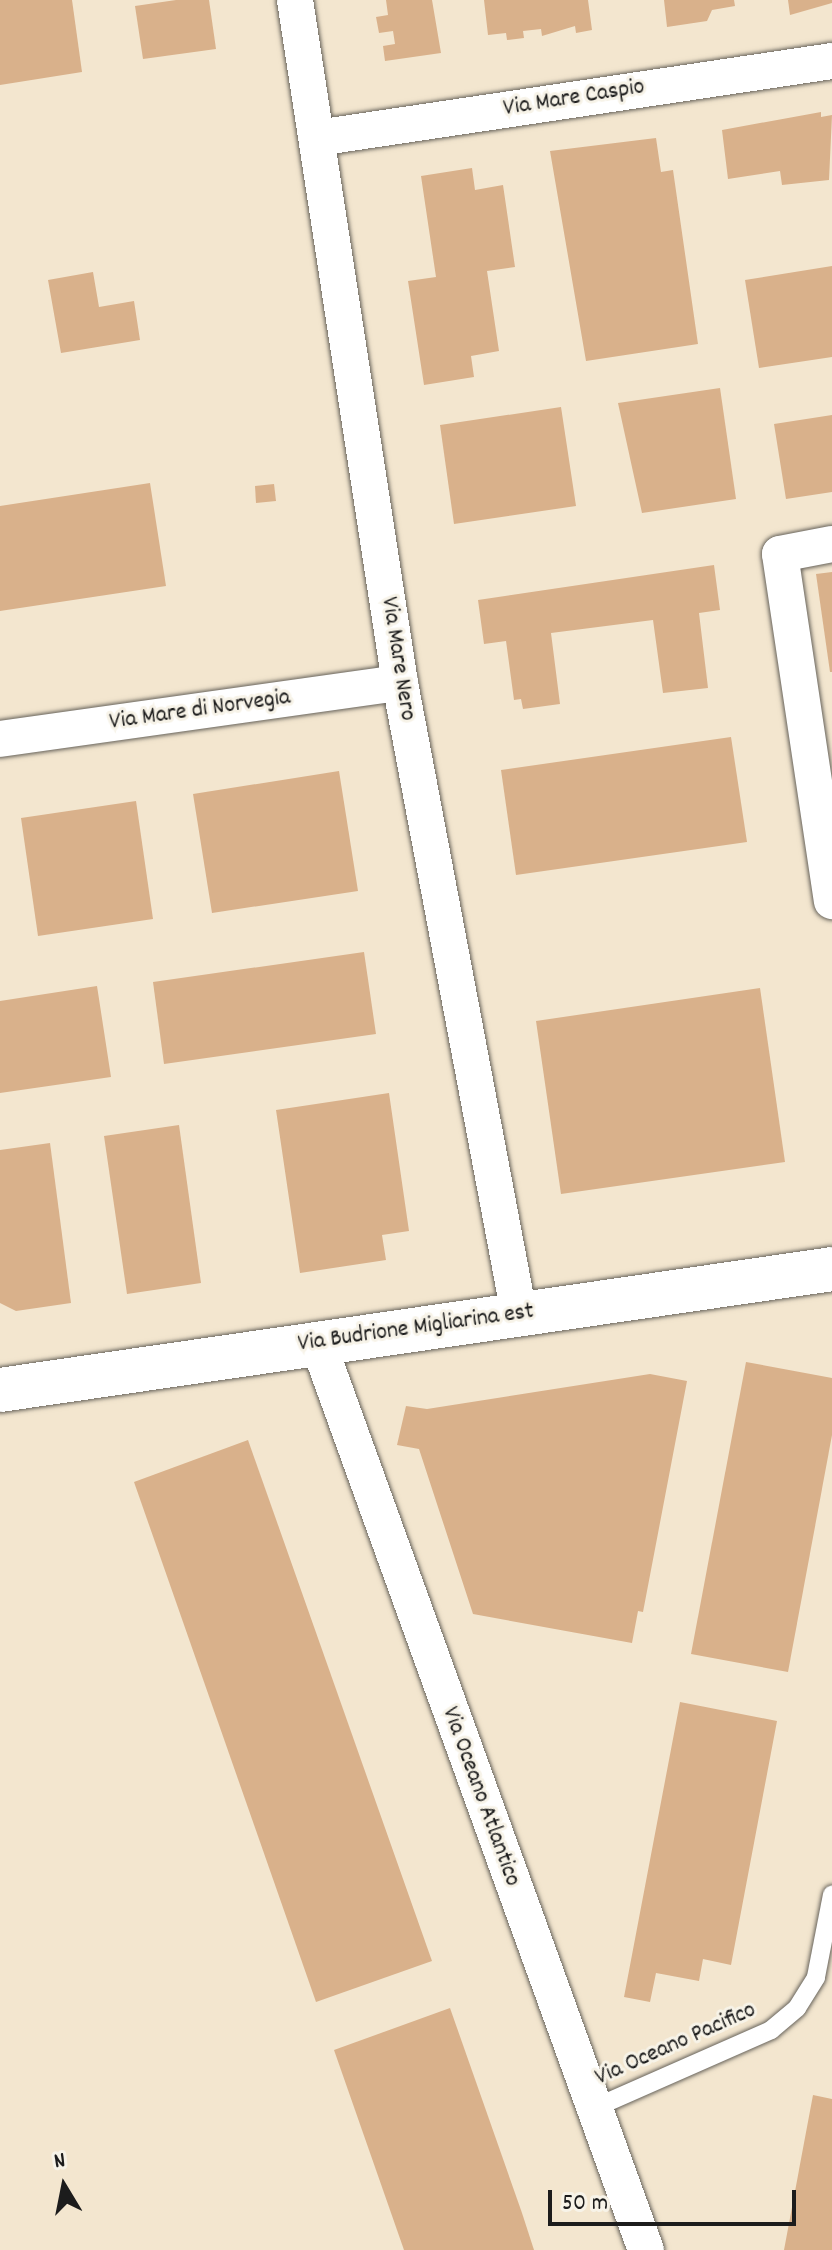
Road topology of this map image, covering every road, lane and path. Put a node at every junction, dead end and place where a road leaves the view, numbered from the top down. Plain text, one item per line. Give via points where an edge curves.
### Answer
1 (295, 0) edge
2 (832, 61) edge
3 (317, 138) junction
4 (832, 544) edge
5 (400, 683) junction
6 (0, 739) edge
7 (832, 901) edge
8 (832, 1269) edge
9 (519, 1314) junction
10 (318, 1343) junction
11 (0, 1390) edge
12 (832, 1895) edge
13 (592, 2109) junction
14 (646, 2250) edge

1 - 3 street, Via Mare Nero
2 - 3 street, Via Mare Caspio
3 - 5 street, Via Mare Nero
4 - 7 street via 780,554
5 - 6 street, Via Mare di Norvegia
5 - 9 street, Via Mare Nero
8 - 9 street, Via Budrione Migliarina est
9 - 10 street, Via Budrione Migliarina est
10 - 11 street, Via Budrione Migliarina est
10 - 13 street, Via Oceano Atlantico
12 - 13 lane, Via Oceano Pacifico via 816,1977 797,2008 771,2030
13 - 14 street, Via Oceano Atlantico

